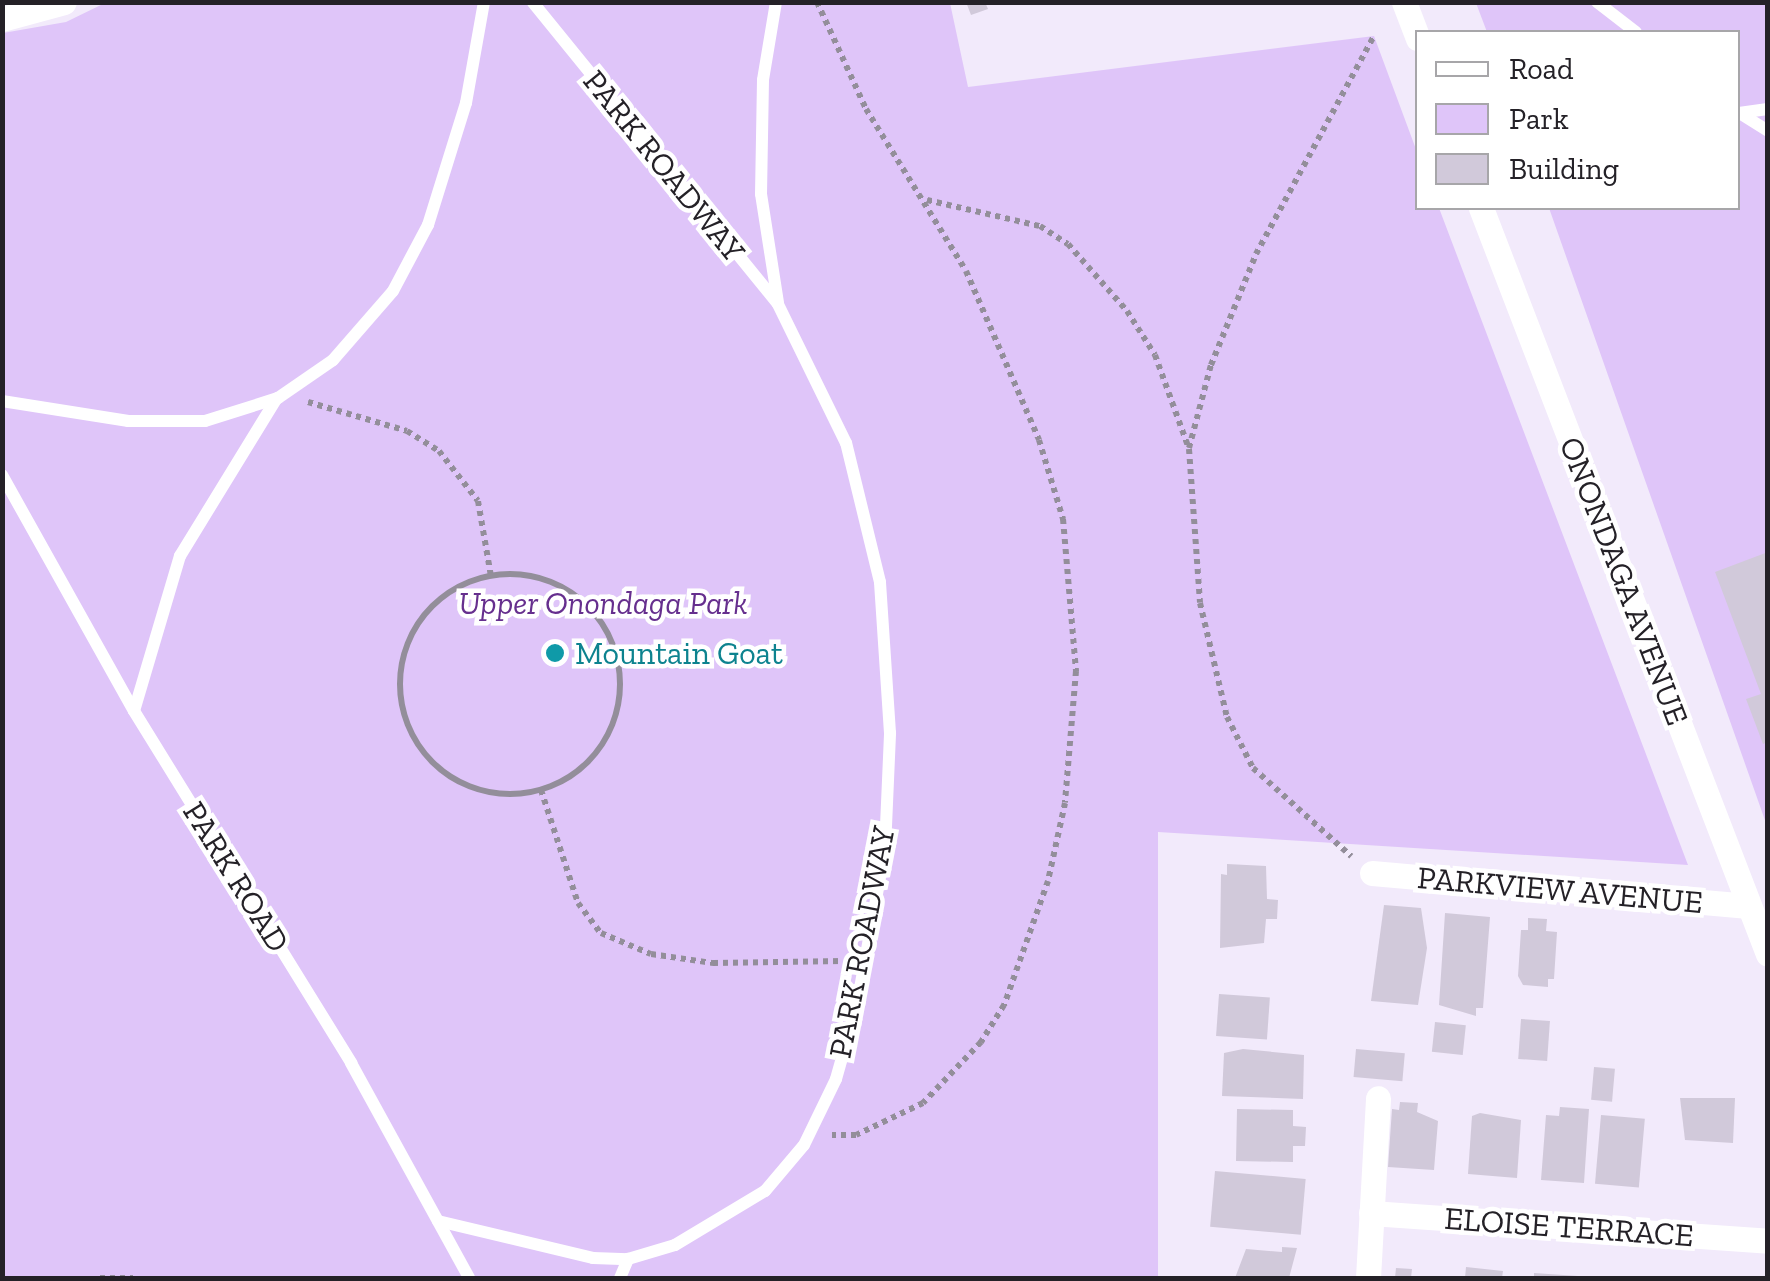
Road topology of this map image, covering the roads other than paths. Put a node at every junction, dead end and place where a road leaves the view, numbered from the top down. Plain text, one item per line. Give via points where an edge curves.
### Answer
1 (64, 2) edge
2 (484, 2) edge
3 (533, 2) edge
4 (776, 2) edge
5 (1404, 2) edge
6 (1598, 2) edge
7 (2, 19) edge
8 (1415, 30) edge
9 (1633, 30) edge
10 (1768, 109) edge
11 (1740, 112) edge
12 (1740, 113) edge
13 (1768, 130) edge
14 (1483, 210) edge
15 (778, 304) junction
16 (278, 398) junction
17 (2, 401) edge
18 (2, 475) edge
19 (134, 711) junction
20 (1372, 873) road end
21 (1748, 906) junction
22 (1765, 943) edge
23 (1378, 1098) dead end
24 (1371, 1212) junction
25 (438, 1221) junction
26 (1768, 1242) edge
27 (628, 1259) junction
28 (470, 1278) edge
29 (620, 1278) edge
30 (1368, 1278) edge

1 - 7 street
2 - 16 lane via 466,103 428,226 393,290 345,346
3 - 15 lane, PARK ROADWAY
4 - 15 lane via 763,80 761,194
5 - 8 street
6 - 9 lane
10 - 11 lane
12 - 13 lane
14 - 21 street, ONONDAGA AVENUE
15 - 27 lane, PARK ROADWAY via 846,443 880,582 890,752 885,849 836,1079 812,1129 765,1191 675,1246
16 - 17 lane via 206,421 128,421
16 - 19 lane via 180,556
18 - 19 lane, PARK ROAD
19 - 25 lane, PARK ROAD via 351,1063
20 - 21 street, PARKVIEW AVENUE
21 - 22 street, ONONDAGA AVENUE
23 - 24 street
24 - 26 street, ELOISE TERRACE
24 - 30 street
25 - 27 lane via 593,1258
25 - 28 lane, PARK ROAD
27 - 29 lane

